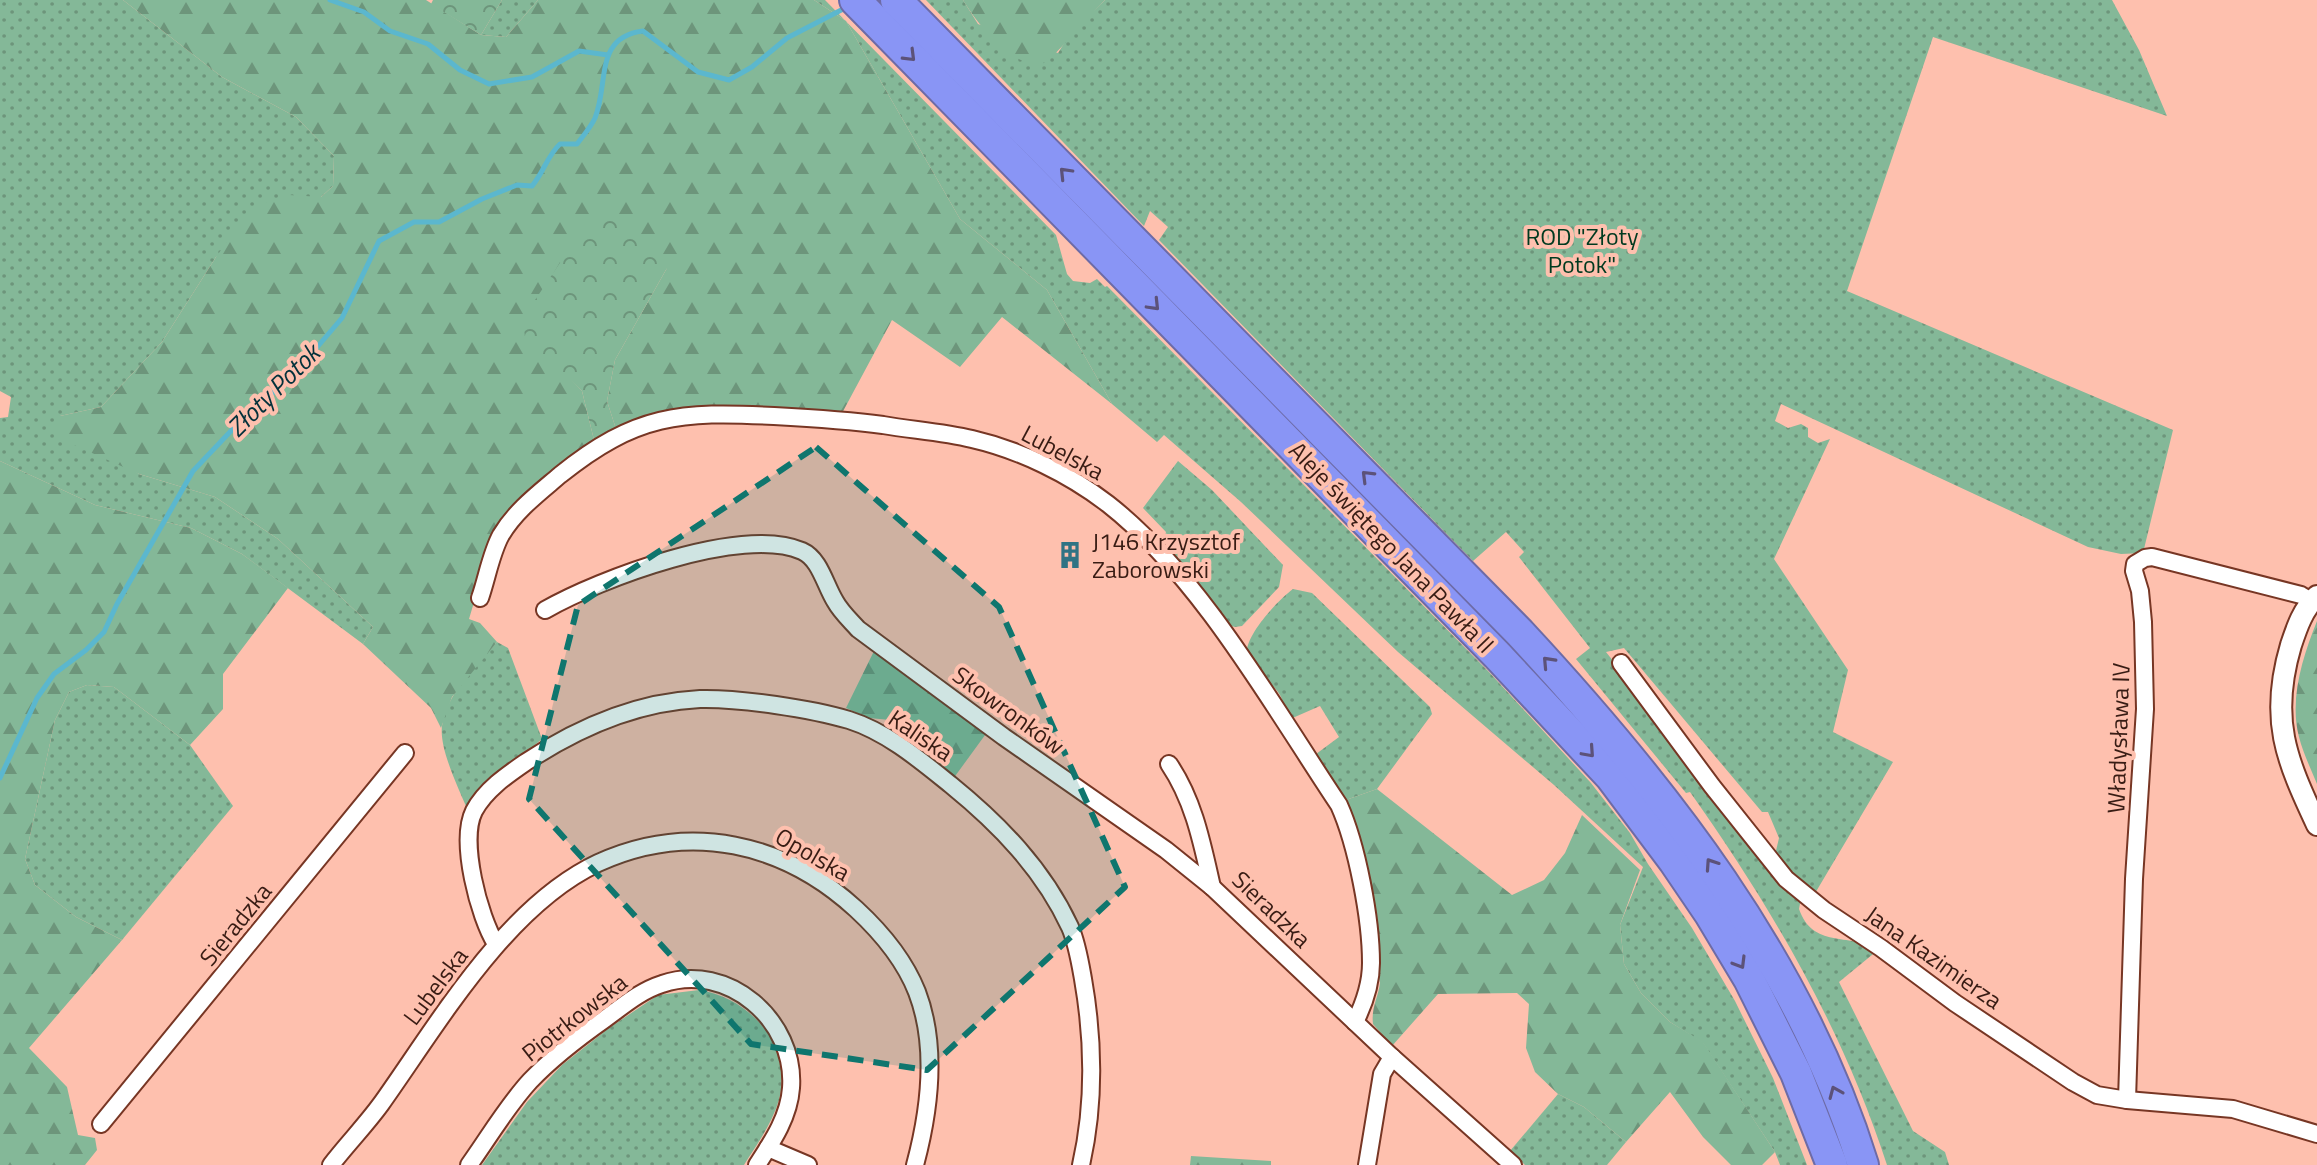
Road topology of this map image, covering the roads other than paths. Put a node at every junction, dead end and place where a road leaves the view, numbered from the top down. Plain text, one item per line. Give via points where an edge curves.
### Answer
1 (855, 0) edge
2 (896, 0) edge
3 (1110, 239) junction
4 (480, 598) dead end
5 (2314, 599) edge
6 (545, 610) dead end
7 (1621, 663) dead end
8 (405, 753) dead end
9 (1169, 764) dead end
10 (473, 813) joint
11 (2317, 825) edge
12 (1212, 887) junction
13 (496, 944) junction
14 (1355, 1022) junction
15 (1392, 1057) junction
16 (2127, 1100) junction
17 (101, 1124) dead end
18 (2317, 1134) edge
19 (768, 1148) junction
20 (331, 1165) edge
21 (469, 1165) edge
22 (757, 1165) edge
23 (808, 1165) edge
24 (915, 1165) edge
25 (1081, 1165) edge
26 (1367, 1165) edge
27 (1513, 1165) edge
28 (1832, 1165) edge
29 (1863, 1165) edge

1 -> 3 highway, Aleje świętego Jana Pawła II
3 -> 2 highway, Aleje świętego Jana Pawła II
3 -> 28 highway, Aleje świętego Jana Pawła II via 1611,777 1682,871 1749,979 1796,1073
29 -> 3 highway, Aleje świętego Jana Pawła II via 1796,1007 1733,899 1667,802 1520,633
4 - 14 street, Lubelska via 499,538 524,506 600,445 663,419 722,413 841,419 971,439 1041,464 1106,503 1155,548 1233,645 1339,805 1367,916 1371,964
5 - 11 street via 2300,619 2289,652 2280,710 2292,770
5 - 16 street, Władysława IV via 2152,557 2135,564 2145,709
6 - 12 street, Skowronków via 591,586 711,548 760,543 801,551 816,564 833,598 858,629
7 - 16 street, Jana Kazimierza via 1712,786 1804,895 2073,1082 2097,1095
8 - 17 street, Sieradzka
9 - 12 street, Sieradzka via 1193,808
10 - 13 street, Lubelska via 476,897
10 - 25 street, Kaliska via 487,793 547,748 613,716 673,702 726,700 828,715 863,725 896,743 1007,835 1071,928 1092,1043
12 - 14 street, Sieradzka
13 - 20 street, Lubelska
13 - 24 street, Opolska via 565,884 630,852 698,841 727,843 757,849 803,870 849,903 888,941 918,993 930,1085
14 - 15 street, Sieradzka
15 - 26 street via 1382,1074
15 - 27 street
16 - 18 street, Jana Kazimierza via 2233,1109
19 - 21 street, Piotrkowska via 787,1111 791,1088 784,1043 773,1022 735,989 686,980 663,983 634,997 563,1049 529,1082
19 - 22 street, Piotrkowska
19 - 23 street

